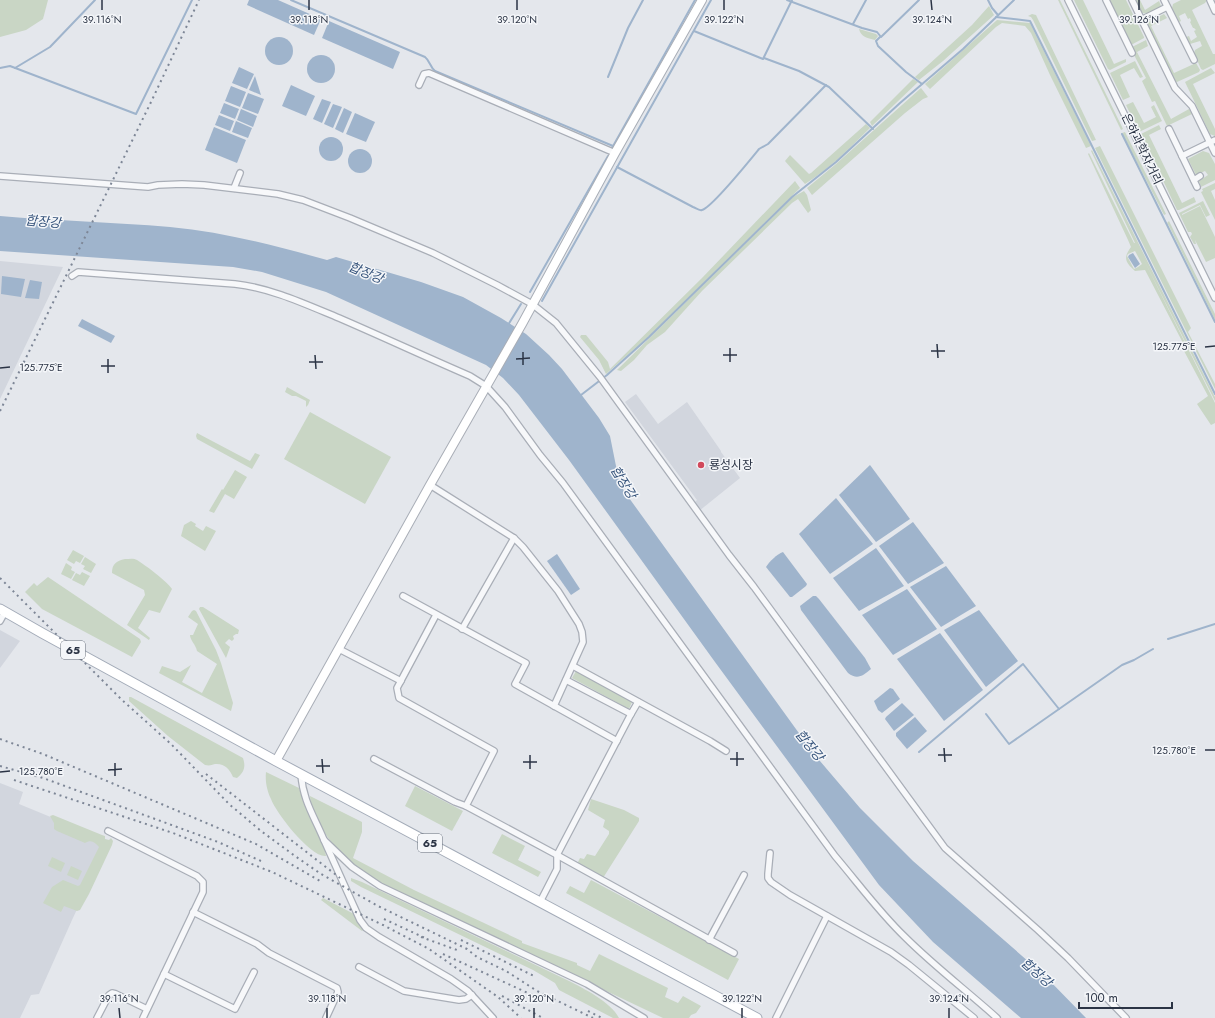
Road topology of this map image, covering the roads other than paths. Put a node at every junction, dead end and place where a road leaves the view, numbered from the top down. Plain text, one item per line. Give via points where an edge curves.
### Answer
1 (702, 0) edge
2 (1068, 0) edge
3 (1106, 0) edge
4 (1132, 0) edge
5 (1210, 0) edge
6 (1167, 2) edge
7 (1215, 11) edge
8 (1141, 20) junction
9 (1132, 53) dead end
10 (1194, 60) dead end
11 (419, 85) dead end
12 (1169, 129) dead end
13 (1212, 141) edge
14 (615, 153) junction
15 (1215, 153) edge
16 (1182, 156) junction
17 (240, 173) dead end
18 (0, 176) edge
19 (1200, 176) dead end
20 (1194, 180) junction
21 (1197, 187) dead end
22 (234, 188) junction
23 (72, 276) dead end
24 (1215, 298) edge
25 (532, 304) junction
26 (487, 384) junction
27 (430, 486) junction
28 (514, 538) junction
29 (403, 596) dead end
30 (2, 610) edge
31 (436, 615) junction
32 (0, 621) edge
33 (462, 629) junction
34 (339, 649) junction
35 (573, 666) junction
36 (566, 680) junction
37 (401, 681) junction
38 (638, 702) junction
39 (554, 706) junction
40 (631, 714) junction
41 (617, 741) junction
42 (726, 751) dead end
43 (374, 759) dead end
44 (276, 760) junction
45 (301, 774) junction
46 (466, 806) junction
47 (108, 831) dead end
48 (324, 840) junction
49 (770, 853) dead end
50 (557, 855) junction
51 (744, 875) dead end
52 (540, 902) junction
53 (193, 912) junction
54 (827, 916) junction
55 (709, 940) junction
56 (734, 953) dead end
57 (359, 967) dead end
58 (254, 972) dead end
59 (164, 974) junction
60 (472, 995) junction
61 (147, 1009) junction
62 (97, 1018) edge
63 (143, 1018) edge
64 (326, 1018) edge
65 (493, 1018) edge
66 (644, 1018) edge
67 (757, 1018) edge
68 (776, 1018) edge
69 (974, 1018) edge
70 (997, 1018) edge
71 (1126, 1018) edge

1 - 14 street
2 - 24 street, 은하과학자거리
3 - 9 street
4 - 8 street
5 - 7 street
6 - 8 street
6 - 10 street
8 - 13 street via 1175,88 1192,106
11 - 14 street via 424,74 429,73
12 - 16 street
13 - 15 street
13 - 16 street
14 - 25 street
16 - 20 street
17 - 22 street
18 - 22 street via 148,187 182,184
19 - 20 street
20 - 21 street
22 - 25 street via 278,194 332,211 433,253
23 - 26 street via 78,272 258,287 365,329
25 - 26 street
25 - 71 street via 556,323 600,376 729,556 945,848 1068,958
26 - 27 street
26 - 70 street via 872,902 903,936
27 - 28 street
27 - 34 street
28 - 33 street
28 - 35 street via 558,592 579,624 583,642
29 - 31 street
30 - 32 street
30 - 44 main road, 65
31 - 33 street
31 - 37 street
33 - 39 street via 526,663 516,684
34 - 37 street
34 - 44 street
35 - 36 street
35 - 38 street
36 - 39 street
36 - 40 street
37 - 46 street via 398,688 399,698 494,751
38 - 40 street
38 - 42 street
39 - 41 street
40 - 41 street
41 - 50 street
43 - 46 street
44 - 45 main road, 65
45 - 48 street via 303,793
45 - 52 main road, 65
46 - 50 street
47 - 53 street via 201,878 203,892
48 - 60 street via 366,928 451,979
48 - 66 street via 352,867 380,886 587,984
49 - 54 street via 768,874 771,882
50 - 52 street via 557,869
50 - 55 street
51 - 55 street
52 - 67 main road, 65
53 - 59 street
53 - 64 street via 337,988 338,992
54 - 68 street
54 - 69 street via 910,965
55 - 56 street
57 - 60 street via 404,991 415,994 459,1000
58 - 59 street via 236,1009
59 - 61 street
60 - 65 street
61 - 62 street via 112,993
61 - 63 street

